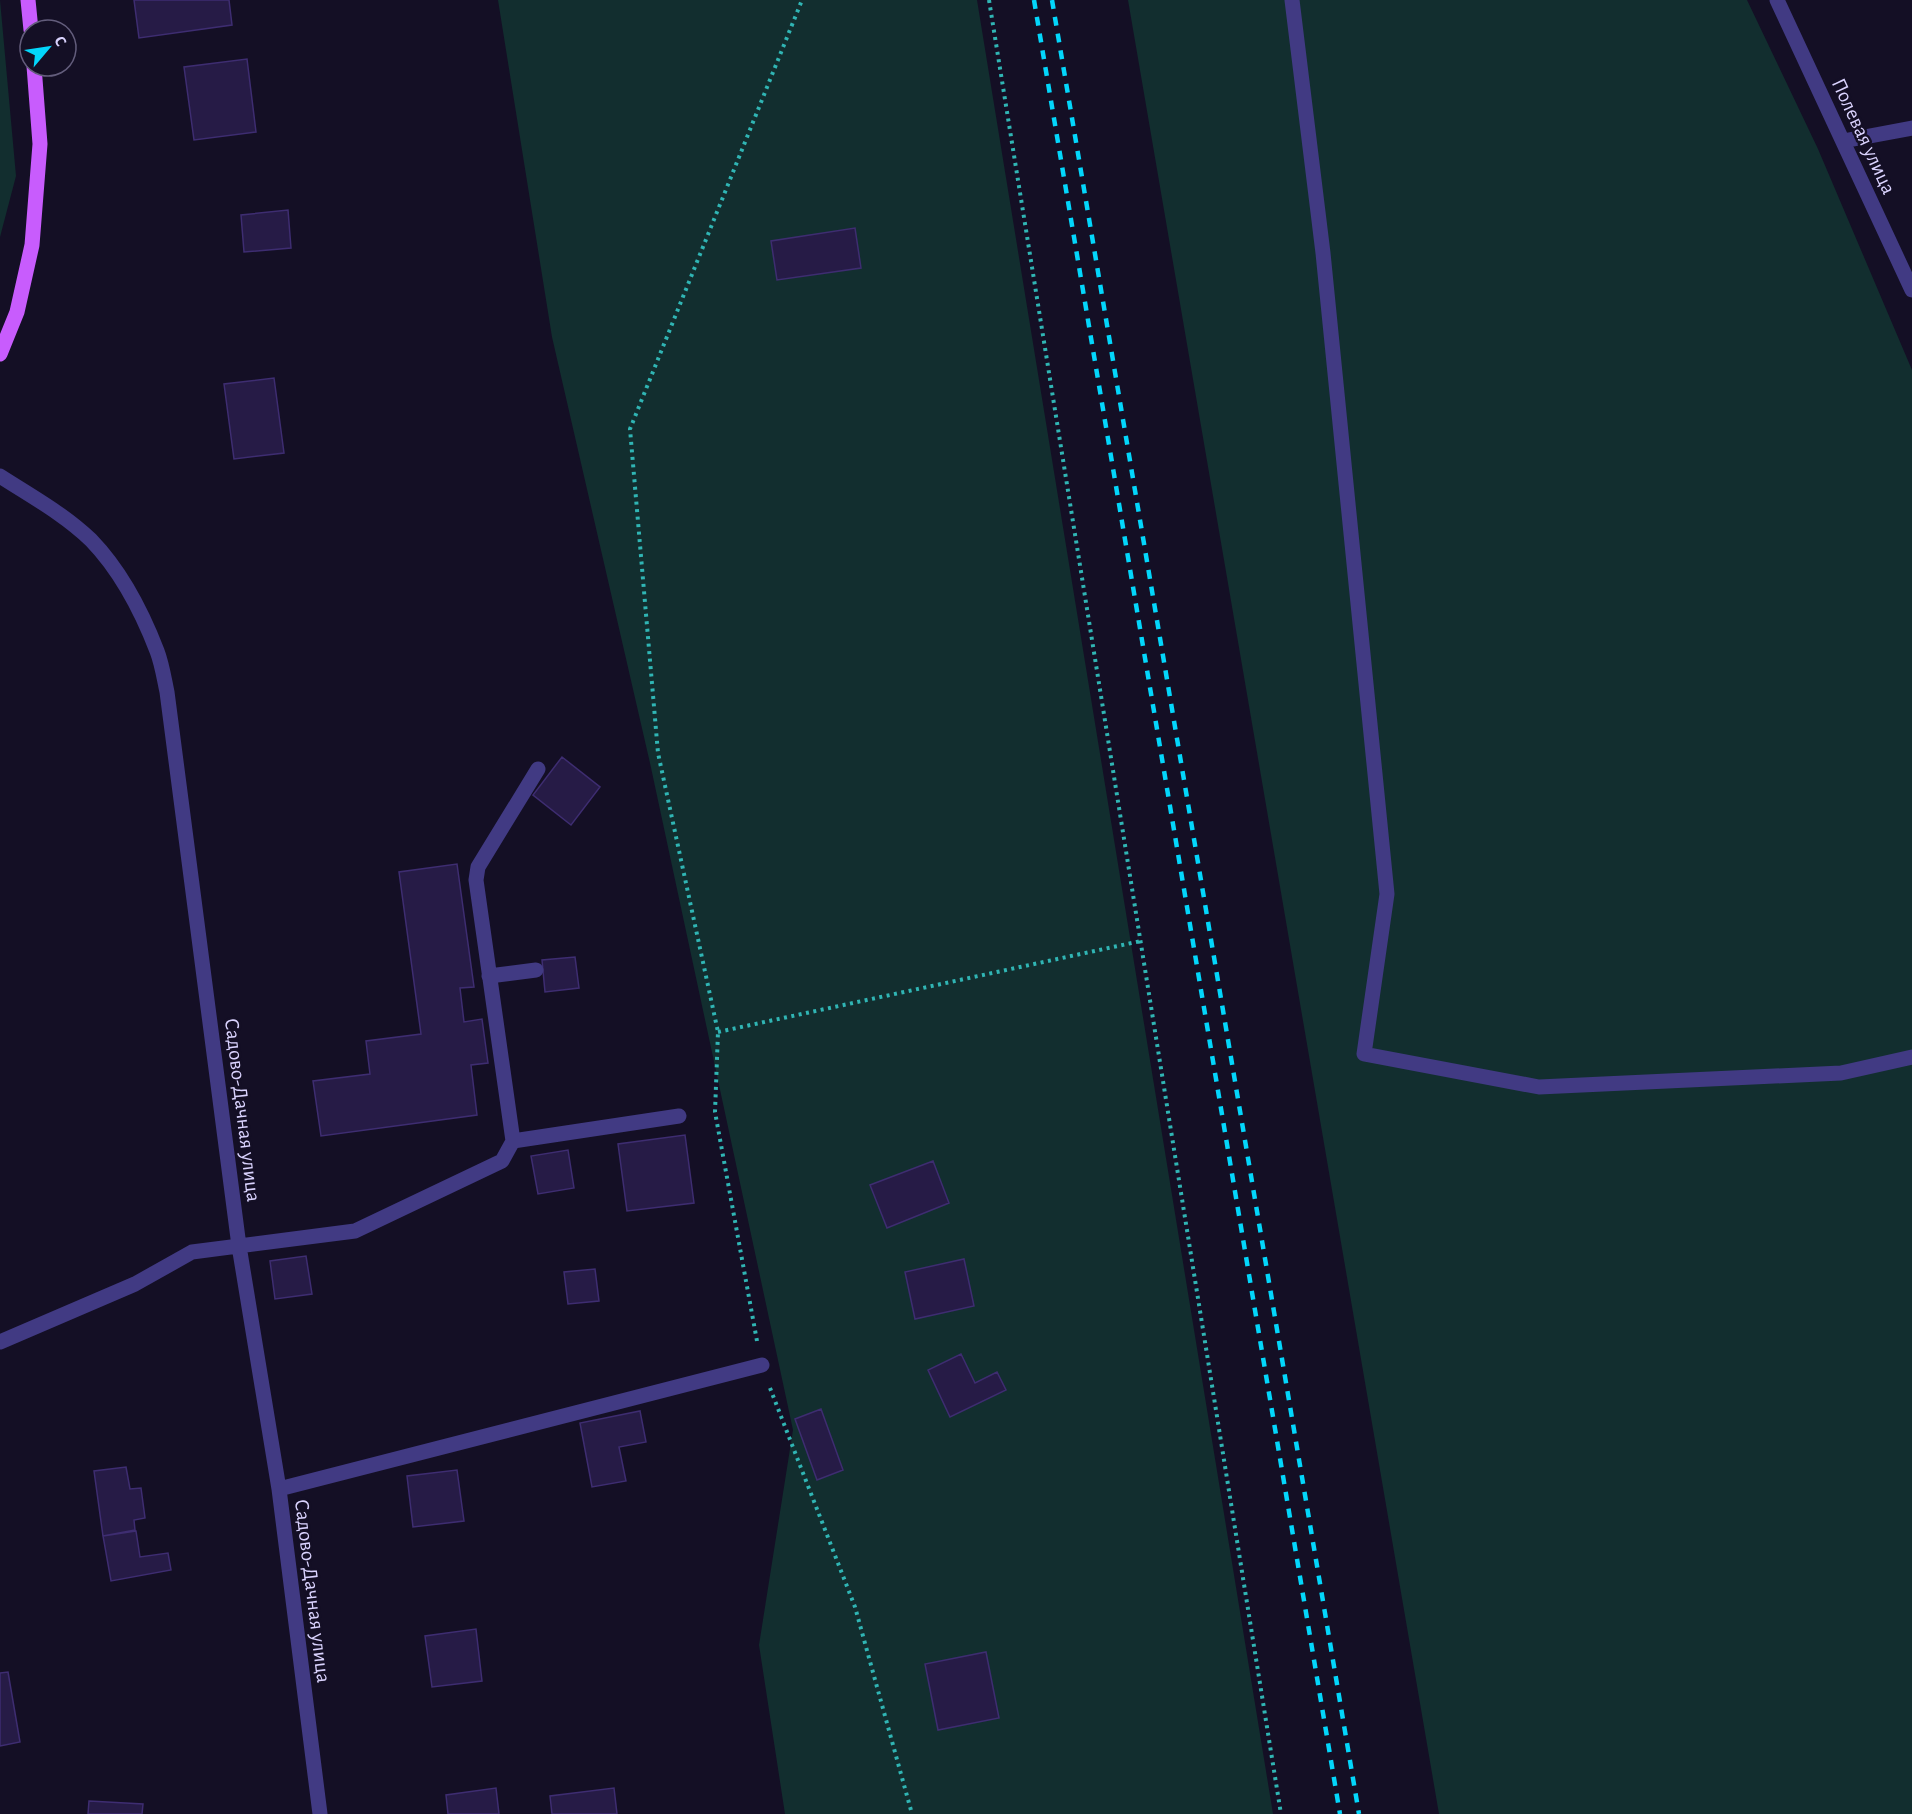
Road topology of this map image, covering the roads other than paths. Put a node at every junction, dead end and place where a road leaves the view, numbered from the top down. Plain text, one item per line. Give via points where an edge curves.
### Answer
1 (28, 0) edge
2 (1292, 0) edge
3 (1777, 0) edge
4 (30, 18) edge
5 (35, 78) edge
6 (1912, 128) edge
7 (1843, 141) junction
8 (1912, 290) edge
9 (0, 354) edge
10 (0, 476) edge
11 (538, 769) dead end
12 (536, 970) dead end
13 (489, 976) junction
14 (1912, 1058) edge
15 (679, 1116) dead end
16 (513, 1141) junction
17 (239, 1246) junction
18 (0, 1342) edge
19 (762, 1365) road end
20 (279, 1489) junction
21 (320, 1814) edge

1 - 4 main road
2 - 14 street via 1323,253 1387,894 1364,1054 1539,1087 1841,1073
3 - 7 street, Полевая улица
5 - 9 main road via 39,144 32,245 17,312
6 - 7 street
7 - 8 street, Полевая улица
10 - 17 street, Садово-Дачная улица via 38,499 91,541 137,607 158,653 169,703
11 - 13 street via 478,867 476,880
12 - 13 street
13 - 16 street
15 - 16 street
16 - 17 street via 502,1161 355,1231
17 - 18 street via 192,1252 135,1284
17 - 20 street, Садово-Дачная улица
19 - 20 street
20 - 21 street, Садово-Дачная улица

